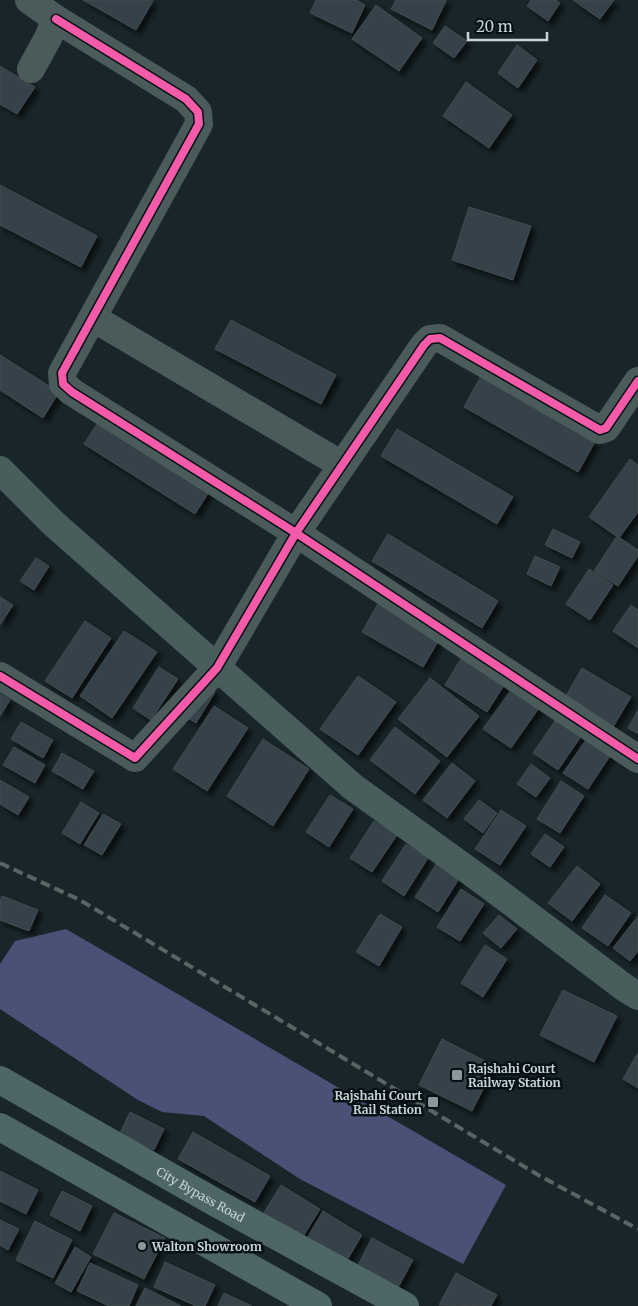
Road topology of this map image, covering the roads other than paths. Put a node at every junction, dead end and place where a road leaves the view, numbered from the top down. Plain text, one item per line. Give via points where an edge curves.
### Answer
1 (29, 0) edge
2 (56, 19) junction
3 (31, 69) dead end
4 (93, 318) junction
5 (638, 381) edge
6 (342, 465) junction
7 (0, 470) edge
8 (296, 533) junction
9 (217, 668) junction
10 (0, 676) edge
11 (638, 759) edge
12 (638, 996) edge
13 (0, 1080) edge
14 (0, 1127) edge
15 (318, 1306) edge
16 (405, 1306) edge

1 - 2 street
2 - 3 street
2 - 4 street via 186,99 198,112 199,124
4 - 6 street
4 - 8 street via 62,373 63,384
5 - 6 street via 606,428 600,430 440,338 430,338
6 - 8 street
7 - 9 street via 54,524
8 - 9 street
8 - 11 street
9 - 10 street via 135,758
9 - 12 street via 353,787
13 - 16 main road, City Bypass Road
14 - 15 main road

